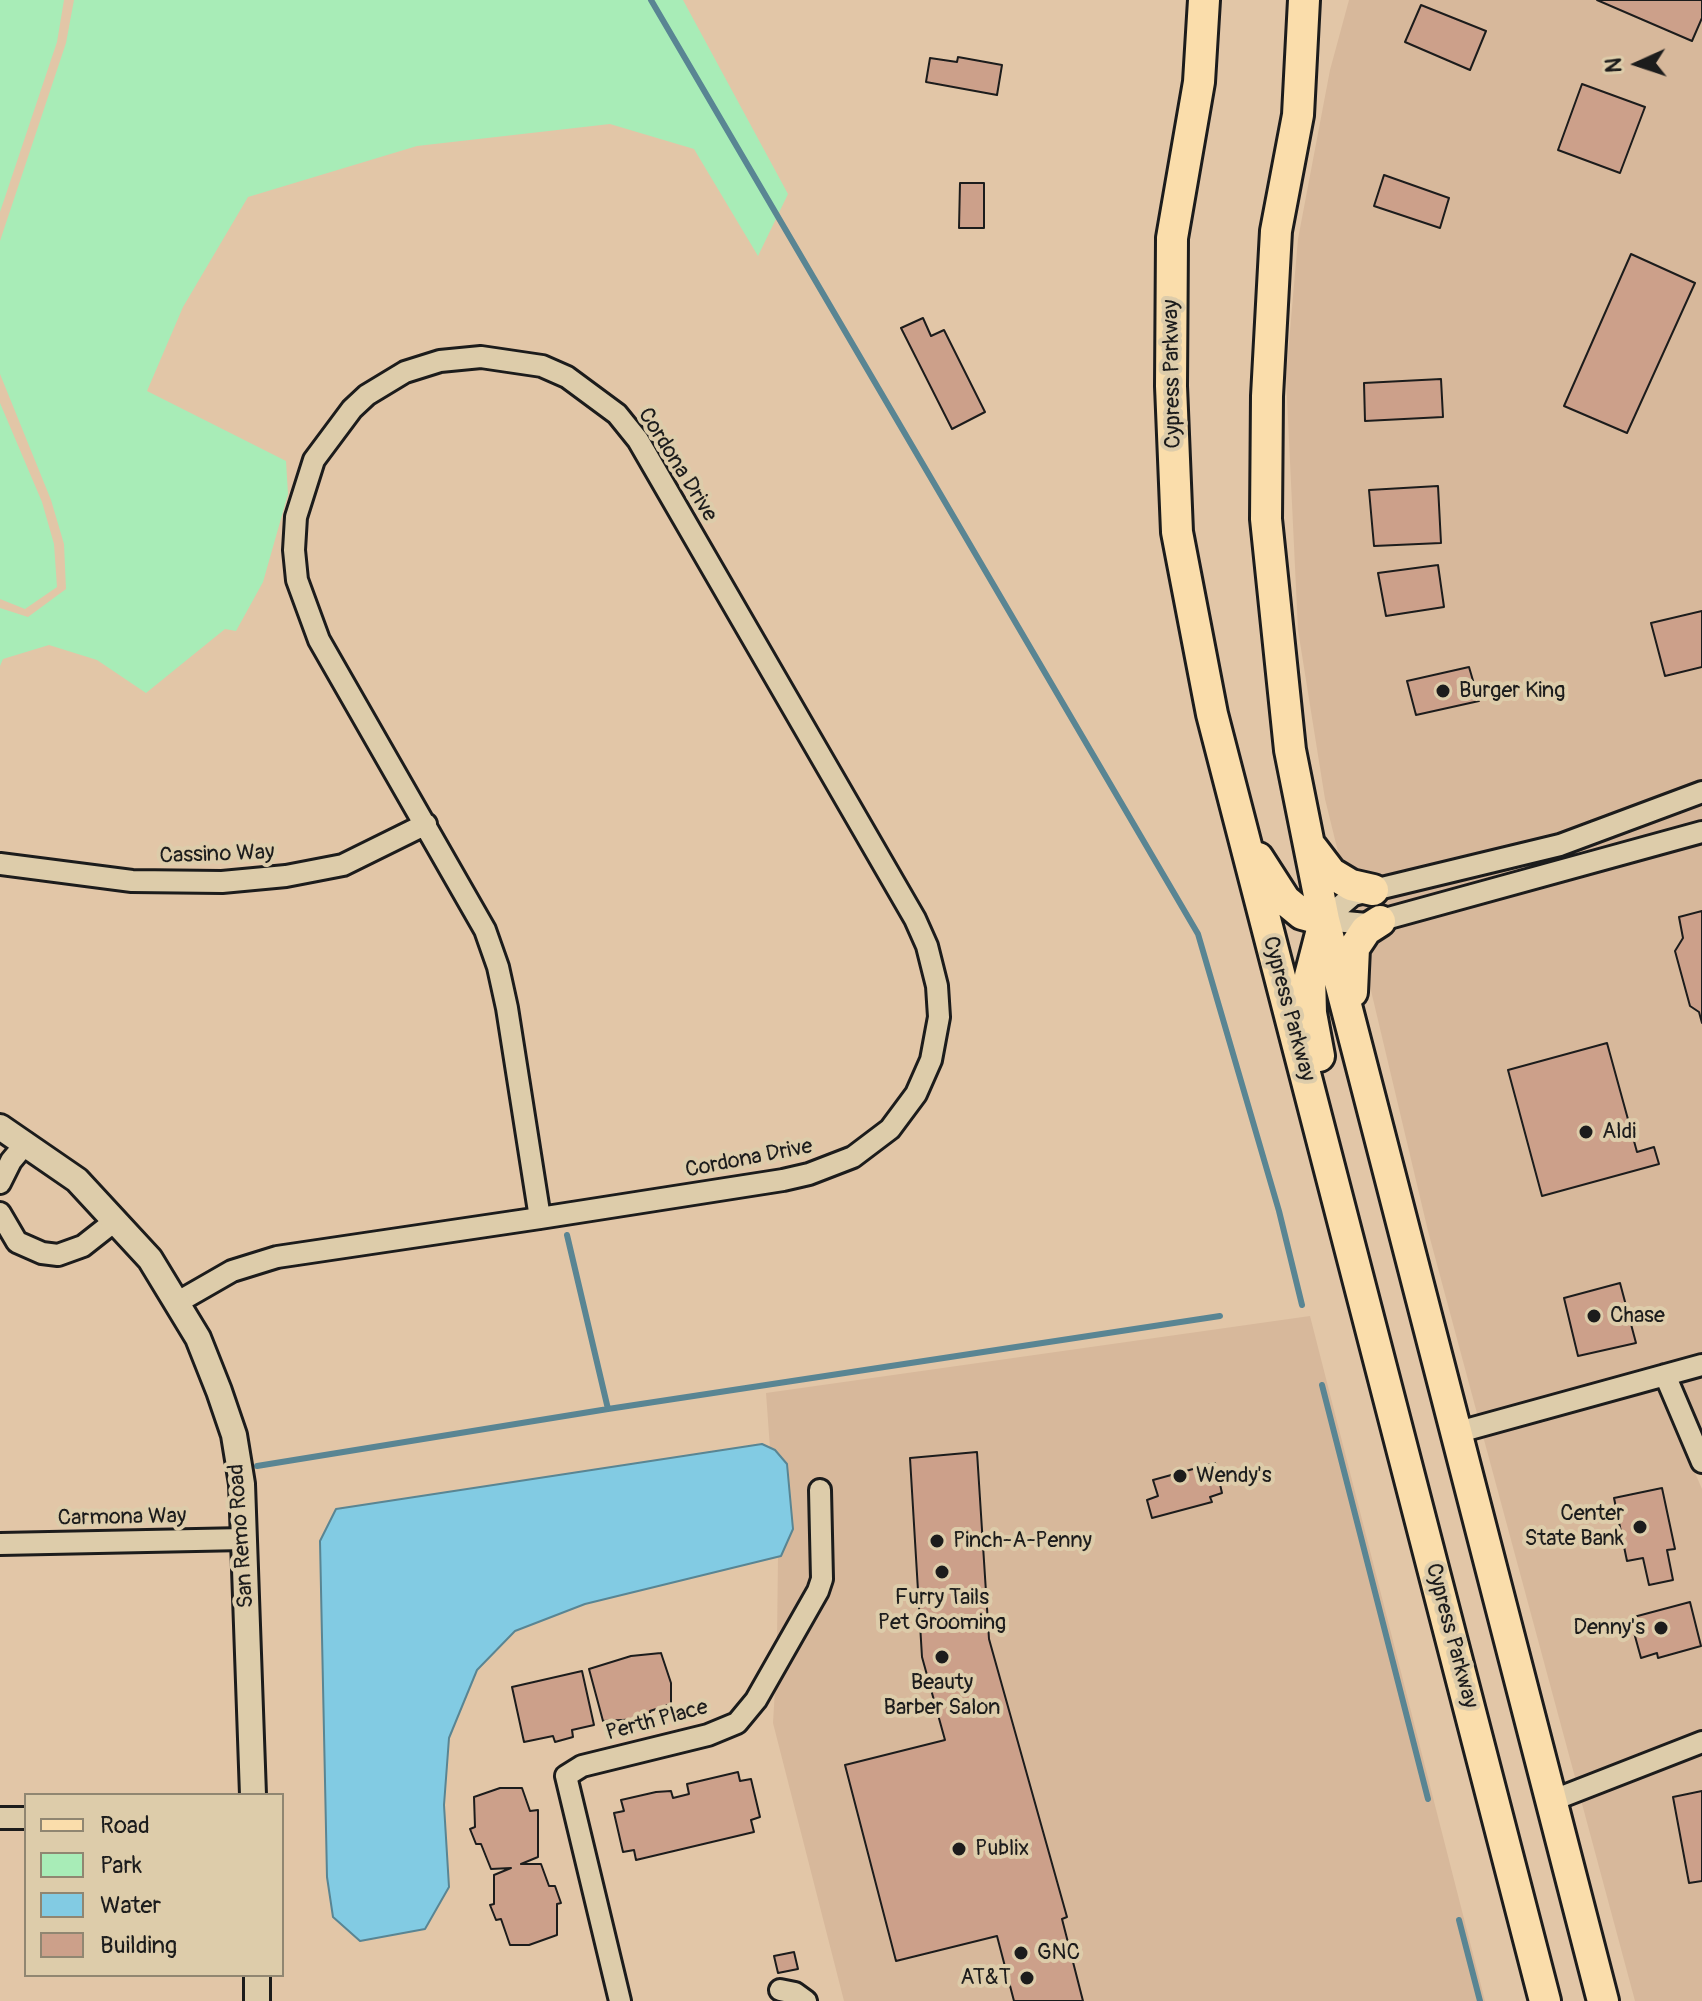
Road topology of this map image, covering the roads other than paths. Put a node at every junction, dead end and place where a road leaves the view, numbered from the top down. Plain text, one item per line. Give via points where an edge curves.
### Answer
1 (1204, 0) edge
2 (1304, 0) edge
3 (1702, 792) edge
4 (426, 824) junction
5 (1702, 832) edge
6 (1243, 837) junction
7 (1309, 844) junction
8 (0, 864) edge
9 (1373, 890) junction
10 (1324, 920) junction
11 (1380, 921) junction
12 (1351, 1022) junction
13 (1316, 1115) junction
14 (0, 1127) edge
15 (26, 1143) junction
16 (0, 1183) edge
17 (0, 1213) edge
18 (540, 1218) junction
19 (116, 1220) junction
20 (178, 1302) junction
21 (1702, 1365) edge
22 (1665, 1375) junction
23 (1455, 1433) junction
24 (1702, 1462) edge
25 (820, 1490) dead end
26 (245, 1539) junction
27 (0, 1544) edge
28 (1702, 1742) edge
29 (253, 1793) edge
30 (1551, 1801) junction
31 (0, 1818) edge
32 (24, 1818) edge
33 (257, 1977) edge
34 (780, 1990) dead end
35 (257, 2001) edge
36 (620, 2001) edge
37 (806, 2001) edge
38 (1545, 2001) edge
39 (1603, 2001) edge

1 - 6 main road, Cypress Parkway via 1199,82 1172,238 1177,532 1212,714
2 - 7 main road via 1298,115 1276,231 1266,519 1290,750
3 - 9 street via 1560,845
4 - 8 street, Cassino Way via 343,865 254,879 132,881
4 - 18 street, Cordona Drive via 485,930 498,967
4 - 18 street, Cordona Drive via 307,612 297,580 296,517 314,460 338,423 367,395 405,372 440,361 481,357 542,366 589,390 638,440 915,919 934,968 939,1009 931,1060 916,1094 890,1129 853,1157 783,1180
5 - 11 street
6 - 10 main road via 1285,900 1302,914
6 - 13 main road, Cypress Parkway
7 - 9 main road via 1331,873
7 - 10 main road
9 - 10 street via 1353,895
10 - 11 street
10 - 12 main road
10 - 13 main road via 1310,976 1324,1086
11 - 12 main road via 1354,948
12 - 23 main road
13 - 38 main road, Cypress Parkway
14 - 15 street, San Remo Road
15 - 16 street
15 - 19 street, San Remo Road via 77,1180
17 - 19 street via 17,1242 58,1255 83,1246
18 - 20 street, Cordona Drive via 277,1257 232,1271
19 - 20 street, San Remo Road
20 - 26 street, San Remo Road via 198,1338 234,1435
21 - 22 street
22 - 23 street
22 - 24 street
23 - 30 main road
25 - 36 street, Perth Place via 818,1591 756,1700 737,1723 582,1766 566,1776
26 - 27 street, Carmona Way
26 - 29 street, San Remo Road
28 - 30 street
30 - 39 main road
31 - 32 street
33 - 35 street
34 - 37 street

